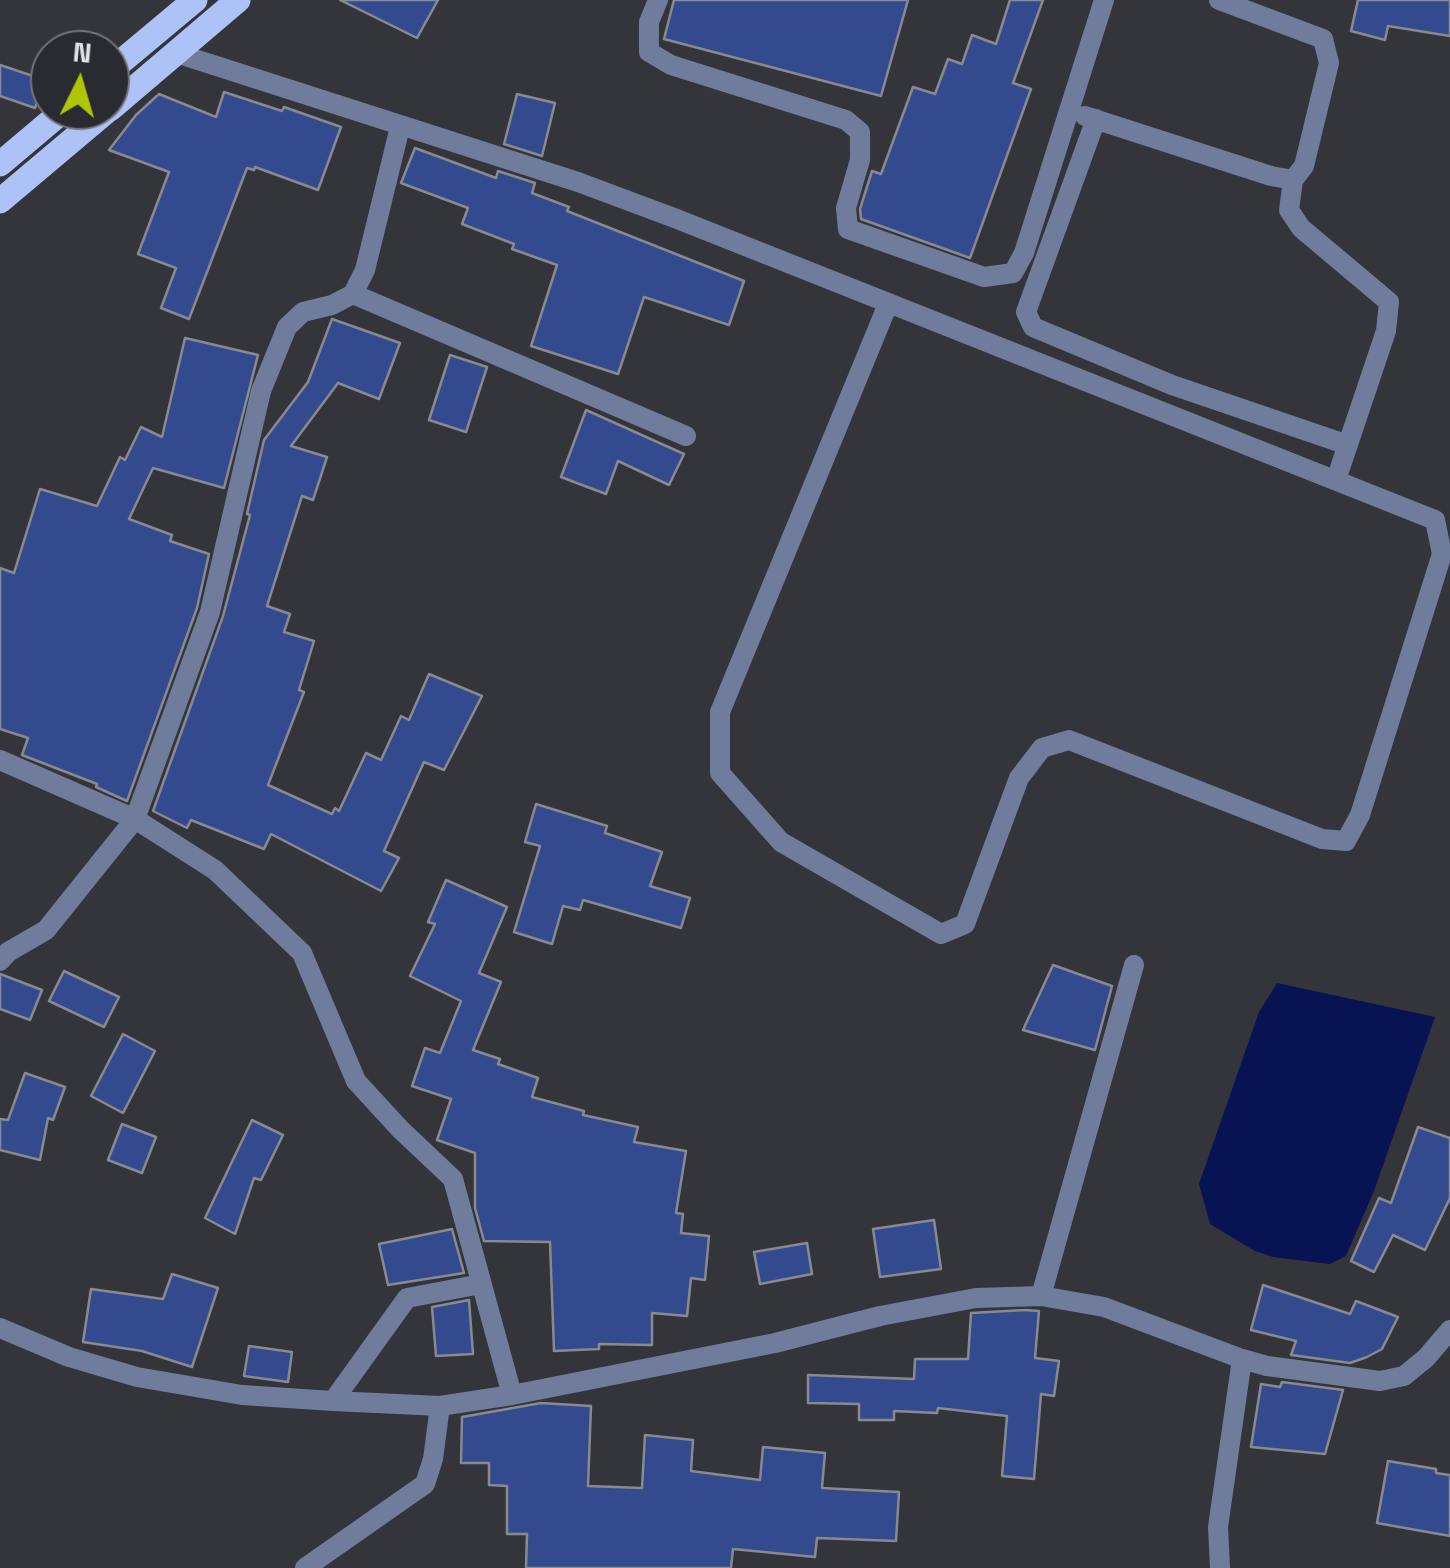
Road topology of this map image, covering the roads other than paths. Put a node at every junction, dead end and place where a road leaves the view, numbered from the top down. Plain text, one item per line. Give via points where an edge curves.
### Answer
1 (194, 0) edge
2 (238, 0) edge
3 (658, 0) edge
4 (1104, 0) edge
5 (1218, 0) edge
6 (176, 53) junction
7 (130, 54) edge
8 (130, 91) edge
9 (1069, 110) junction
10 (1096, 119) junction
11 (400, 127) junction
12 (40, 130) edge
13 (84, 130) edge
14 (0, 164) edge
15 (1293, 180) junction
16 (0, 202) edge
17 (353, 294) junction
18 (888, 304) junction
19 (686, 436) dead end
20 (1348, 444) junction
21 (1336, 480) junction
22 (0, 760) edge
23 (135, 818) junction
24 (0, 961) edge
25 (1134, 966) dead end
26 (482, 1284) junction
27 (1042, 1296) junction
28 (0, 1328) edge
29 (1450, 1330) edge
30 (1242, 1359) junction
31 (512, 1395) junction
32 (332, 1401) junction
33 (440, 1406) junction
34 (305, 1568) edge
35 (1220, 1568) edge

1 - 7 main road
2 - 6 main road
3 - 9 street via 649,52 671,65 846,120 860,132 848,229 984,276 1014,273
4 - 9 street
5 - 15 street via 1323,39 1329,64 1304,166
6 - 8 main road
6 - 11 street
9 - 10 street
10 - 15 street
10 - 20 street via 1026,312 1033,327 1172,386
11 - 17 street via 365,270
11 - 18 street via 578,182
12 - 14 main road
13 - 16 main road
15 - 20 street via 1288,210 1301,228 1389,302 1386,331
17 - 19 street
17 - 23 street via 303,312 286,328 261,391 210,612
18 - 21 street
18 - 21 street via 720,712 720,774 782,842 940,934 964,924 1019,778 1042,748 1069,740 1322,838 1346,841 1360,816 1442,554 1435,520
20 - 21 street
22 - 23 street
23 - 24 street via 46,930
23 - 26 street via 215,870 302,953 356,1080 453,1180
25 - 27 street
26 - 31 street
26 - 32 street via 407,1298
27 - 30 street via 1104,1307
27 - 31 street via 976,1298
28 - 32 street via 136,1376 242,1395
29 - 30 street via 1404,1376 1380,1380
30 - 35 street via 1218,1528
31 - 33 street
32 - 33 street
33 - 34 street via 425,1484

